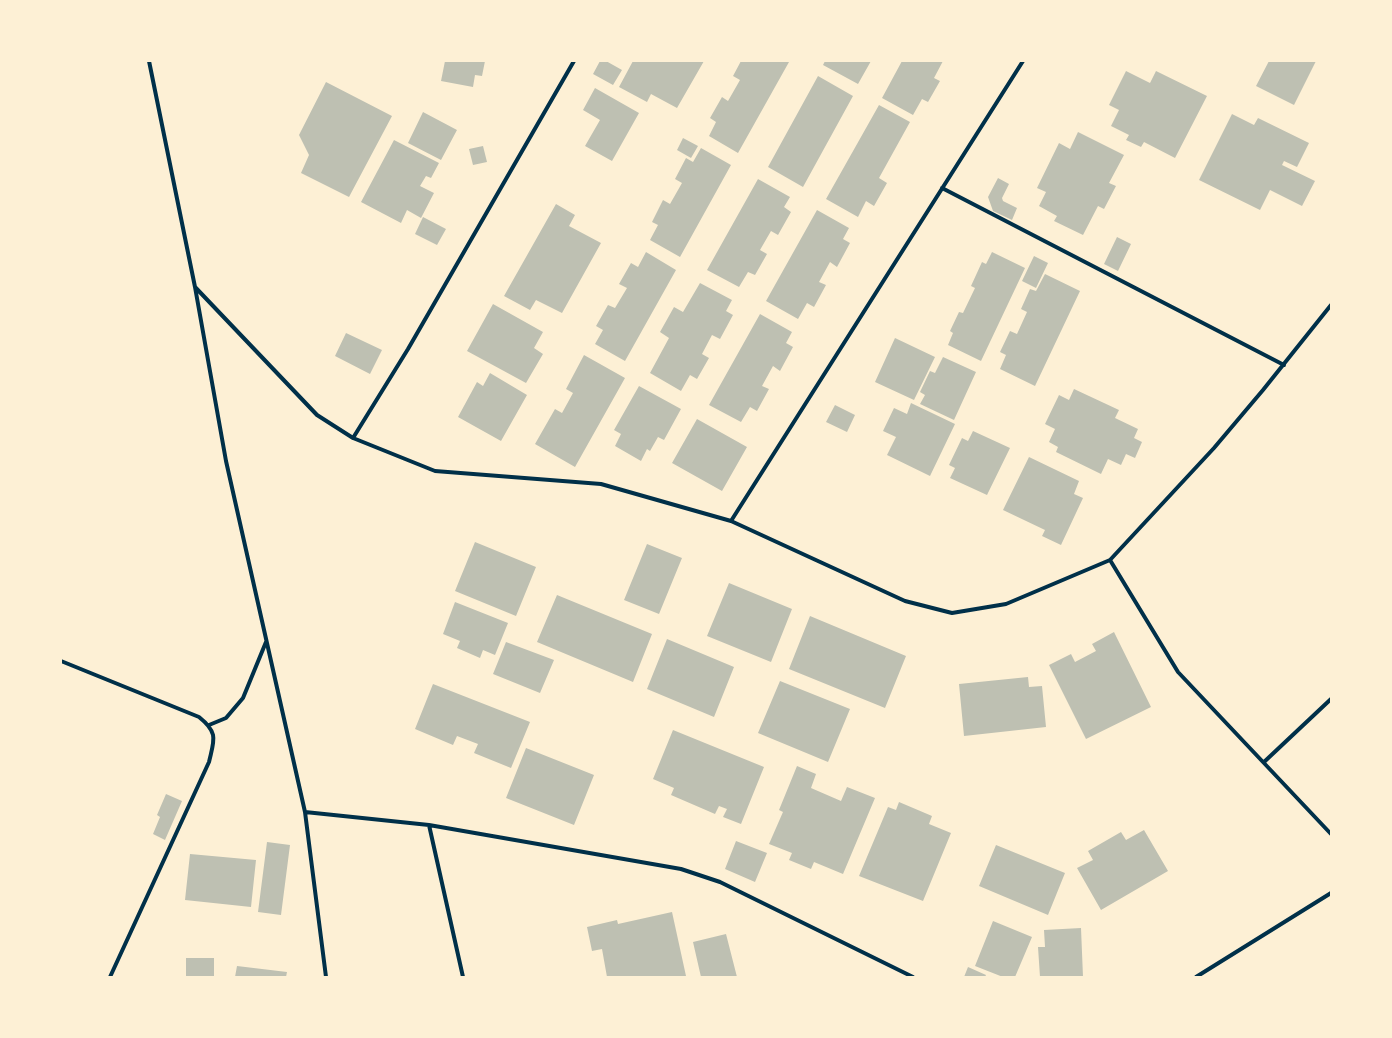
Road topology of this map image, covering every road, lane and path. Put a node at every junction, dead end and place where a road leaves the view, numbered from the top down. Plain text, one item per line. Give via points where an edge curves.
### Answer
1 (149, 61) edge
2 (574, 61) edge
3 (1023, 61) edge
4 (942, 188) junction
5 (194, 287) junction
6 (1331, 305) edge
7 (1284, 365) junction
8 (354, 438) junction
9 (731, 521) junction
10 (1110, 560) junction
11 (266, 642) junction
12 (61, 661) edge
13 (1331, 699) edge
14 (209, 725) junction
15 (1264, 762) junction
16 (305, 812) junction
17 (429, 825) junction
18 (1331, 834) edge
19 (1331, 893) edge
20 (110, 977) edge
21 (326, 977) edge
22 (463, 977) edge
23 (913, 977) edge
24 (1196, 977) edge

1 - 5 street
2 - 8 street
3 - 4 street
4 - 7 street
4 - 9 street
5 - 8 street via 317,414
5 - 11 street via 226,461
6 - 7 street
7 - 10 street via 1214,448
8 - 9 street via 435,471 601,484
9 - 10 street via 905,601 952,613 1006,604
10 - 15 street via 1178,672
11 - 14 street via 243,698 226,718
11 - 16 street
12 - 14 street via 199,717
13 - 15 street
14 - 20 street via 215,738 209,762
15 - 18 street
16 - 17 street
16 - 21 street
17 - 22 street
17 - 23 street via 682,869 720,882
19 - 24 street

